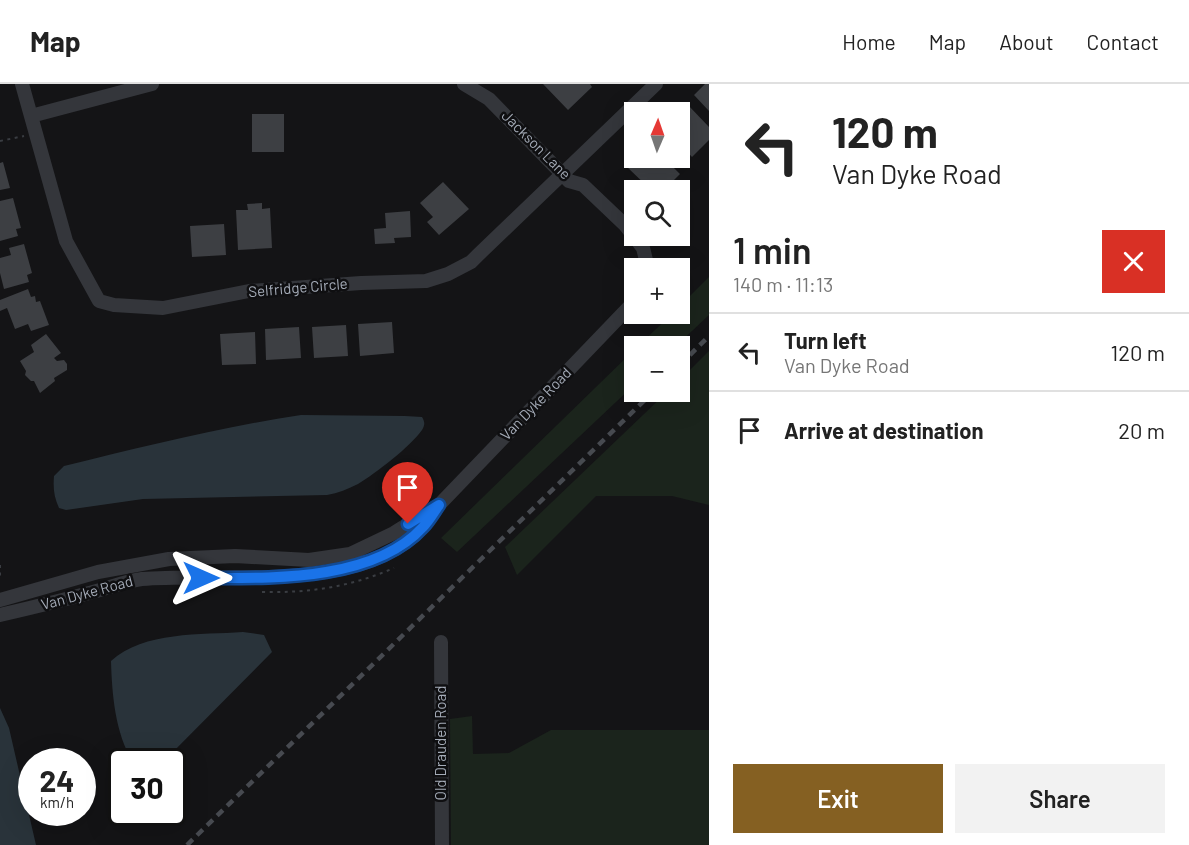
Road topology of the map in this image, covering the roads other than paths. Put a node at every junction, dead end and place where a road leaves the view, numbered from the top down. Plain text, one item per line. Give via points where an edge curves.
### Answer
1 (22, 84) edge
2 (152, 84) edge
3 (464, 84) edge
4 (656, 84) edge
5 (31, 116) junction
6 (562, 173) junction
7 (645, 258) edge
8 (624, 312) edge
9 (439, 505) junction
10 (0, 600) edge
11 (0, 615) edge
12 (441, 642) dead end
13 (442, 845) edge

1 - 5 street, Selfridge Circle
2 - 5 street
3 - 6 street, Jackson Lane via 489,99
4 - 6 street, Selfridge Circle
5 - 6 street, Selfridge Circle via 70,251 99,302 114,305 163,308 249,291 437,278 471,262
6 - 7 street, Jackson Lane via 569,181 583,185 625,225
8 - 9 street, Van Dyke Road
9 - 10 street, Van Dyke Road via 350,554 309,560 235,556 169,559 99,572
9 - 11 street, Van Dyke Road via 423,528 400,546 378,558 338,570 268,578 140,579
12 - 13 street, Old Drauden Road

